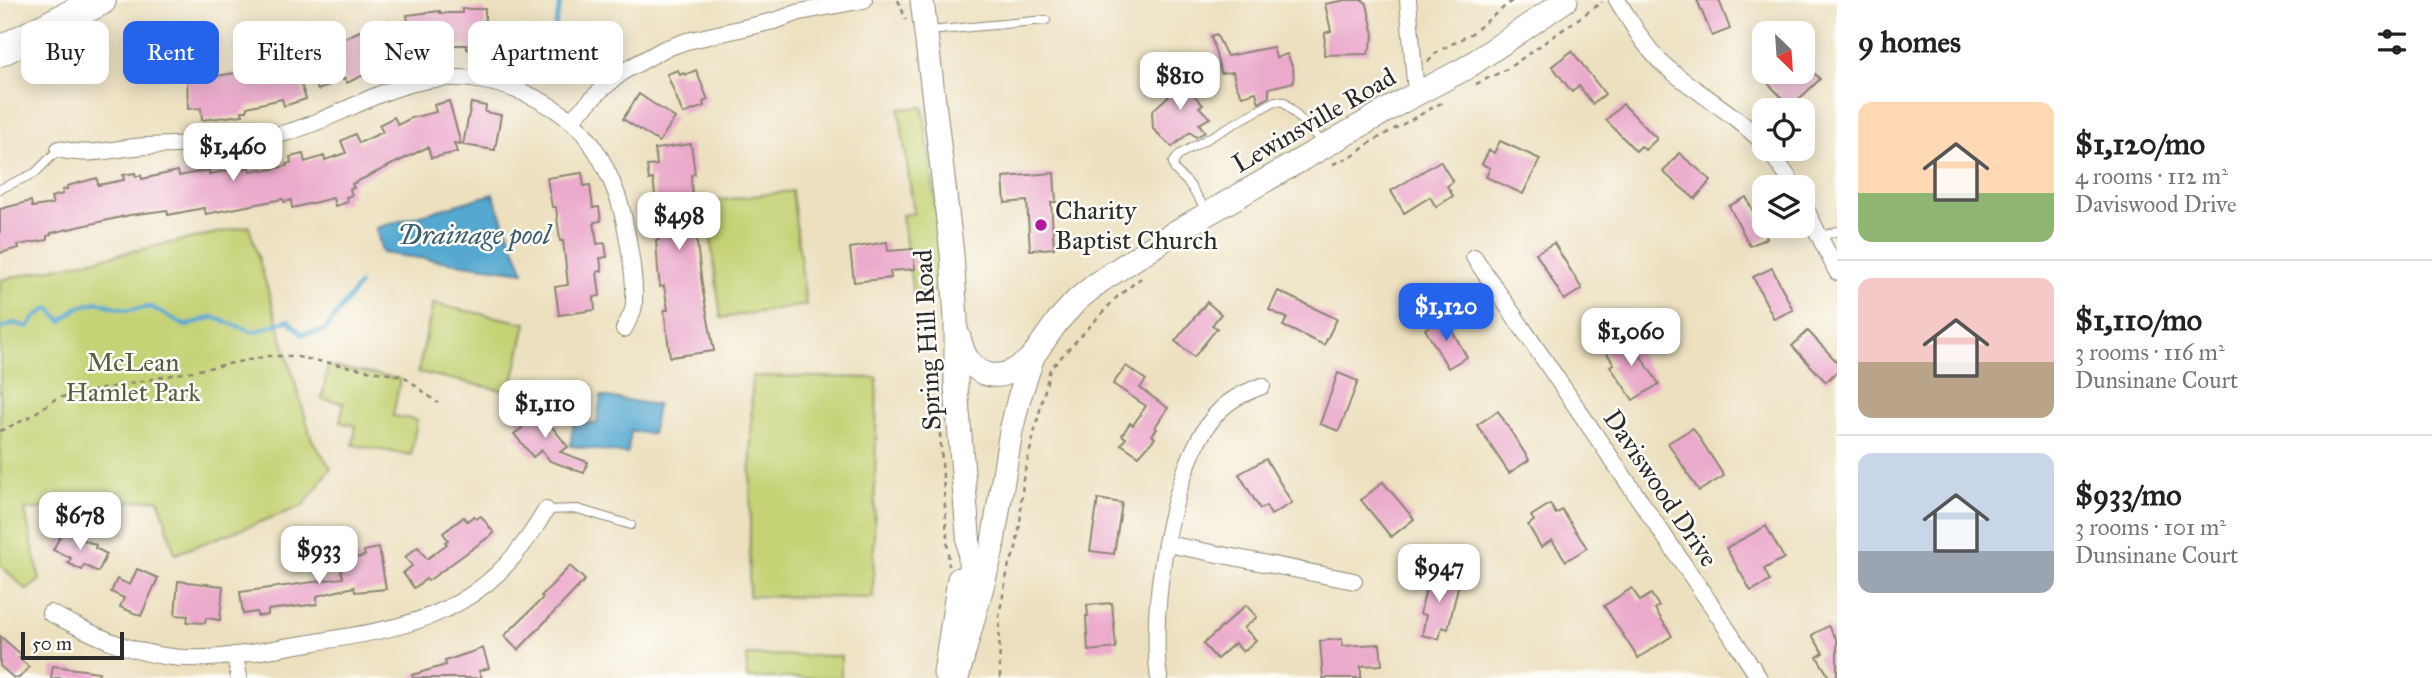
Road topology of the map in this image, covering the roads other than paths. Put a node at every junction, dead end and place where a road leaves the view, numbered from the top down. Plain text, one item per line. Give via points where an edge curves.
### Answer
1 (62, 0) edge
2 (101, 0) edge
3 (864, 0) edge
4 (922, 0) edge
5 (1408, 0) edge
6 (1566, 0) edge
7 (1617, 0) edge
8 (1046, 20) dead end
9 (917, 27) junction
10 (0, 39) edge
11 (0, 51) edge
12 (1415, 86) junction
13 (571, 120) junction
14 (1752, 133) edge
15 (59, 149) joint
16 (1326, 156) junction
17 (0, 190) edge
18 (1208, 213) junction
19 (1815, 227) edge
20 (1837, 231) edge
21 (1820, 237) junction
22 (1474, 257) dead end
23 (1837, 272) edge
24 (956, 320) junction
25 (624, 329) dead end
26 (1033, 356) junction
27 (1262, 386) dead end
28 (964, 492) junction
29 (546, 510) joint
30 (631, 526) dead end
31 (1167, 544) junction
32 (1354, 581) dead end
33 (50, 613) dead end
34 (970, 629) junction
35 (235, 655) junction
36 (239, 678) edge
37 (945, 678) edge
38 (957, 678) edge
39 (974, 678) edge
40 (1159, 678) edge
41 (1759, 678) edge

1 - 10 highway
2 - 11 highway
3 - 13 street via 800,12 664,49 624,71
4 - 9 main road, Spring Hill Road
5 - 12 street
6 - 12 main road, Lewinsville Road via 1466,68
7 - 14 street via 1658,58
8 - 9 lane
9 - 24 main road, Spring Hill Road via 952,254
12 - 16 main road, Lewinsville Road
13 - 15 street via 517,89 455,77 414,83 283,134 85,154
13 - 25 street via 600,160 620,202 634,295 633,311
15 - 17 lane via 35,173
16 - 18 main road, Lewinsville Road
16 - 18 lane via 1284,102 1275,101 1173,163
18 - 26 main road, Lewinsville Road via 1098,282 1057,322
19 - 21 street
20 - 21 lane
21 - 23 street
22 - 41 street, Daviswood Drive
24 - 26 main road via 966,358 983,374 1006,375
24 - 28 main road, Spring Hill Road
26 - 34 main road, Lewinsville Road via 1012,431 991,554
27 - 31 street via 1225,405 1203,433 1184,473
28 - 34 main road, Spring Hill Road
28 - 37 main road via 959,583
29 - 30 lane via 579,509
29 - 35 street via 502,569 482,588 443,611 392,629
31 - 32 street
31 - 40 street via 1155,626
33 - 35 street via 134,650 165,657
34 - 38 main road, Lewinsville Road
34 - 39 main road, Spring Hill Road
35 - 36 street

